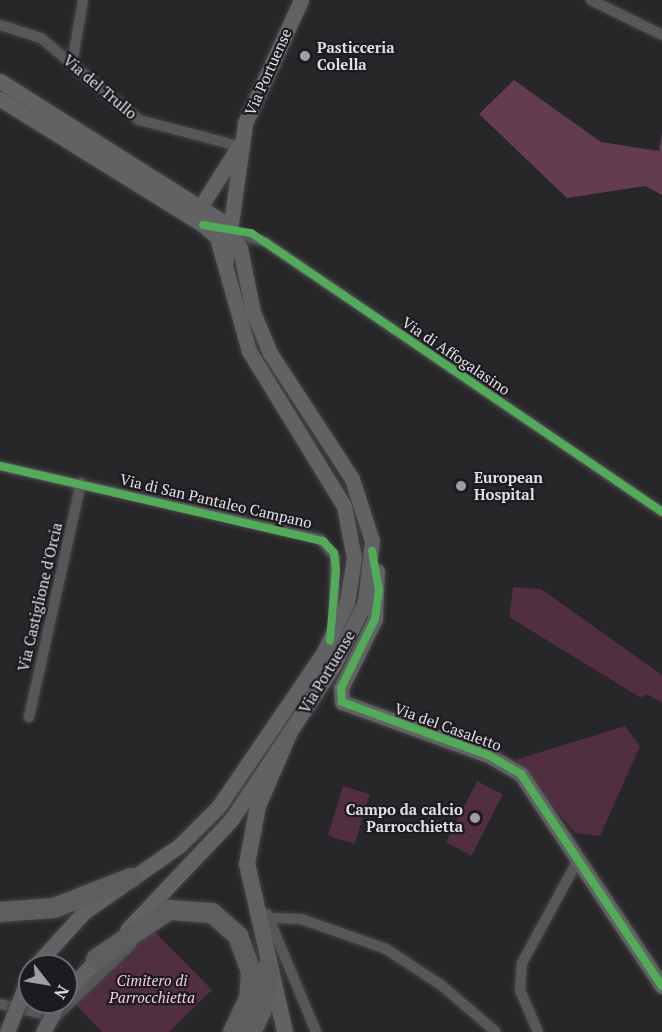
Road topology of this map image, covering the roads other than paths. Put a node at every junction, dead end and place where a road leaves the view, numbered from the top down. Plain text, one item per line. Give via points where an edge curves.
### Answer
1 (83, 0) edge
2 (301, 0) edge
3 (591, 0) edge
4 (0, 25) edge
5 (662, 35) edge
6 (72, 64) junction
7 (0, 81) edge
8 (0, 99) edge
9 (35, 103) junction
10 (27, 116) junction
11 (239, 146) junction
12 (201, 206) junction
13 (203, 225) junction
14 (231, 231) junction
15 (225, 266) junction
16 (0, 466) edge
17 (81, 483) junction
18 (662, 512) edge
19 (372, 551) junction
20 (330, 641) junction
21 (29, 717) dead end
22 (289, 734) junction
23 (579, 858) junction
24 (131, 878) junction
25 (251, 902) junction
26 (0, 912) edge
27 (271, 918) junction
28 (148, 930) dead end
29 (45, 954) edge
30 (96, 959) junction
31 (267, 968) junction
32 (78, 979) edge
33 (662, 986) edge
34 (0, 1004) edge
35 (18, 1006) edge
36 (53, 1014) edge
37 (8, 1032) edge
38 (43, 1032) edge
39 (233, 1032) edge
40 (251, 1032) edge
41 (285, 1032) edge
42 (316, 1032) edge
43 (496, 1032) edge
44 (538, 1032) edge

1 - 6 street
2 - 11 main road, Via Portuense via 250,107
3 - 5 street
4 - 6 street, Via del Trullo via 37,36
6 - 11 street, Via del Trullo via 139,120
7 - 9 main road
8 - 10 main road
9 - 10 street
9 - 12 main road
10 - 13 main road
11 - 12 main road, Via Portuense
11 - 14 main road, Via Portuense
12 - 14 main road
13 - 14 main road
13 - 15 main road via 219,240
14 - 15 main road, Via Portuense
14 - 18 street, Via di Affogalasino via 251,233
14 - 19 main road, Via Portuense via 262,337 352,479
15 - 20 main road, Via Portuense via 249,351 329,474 347,514 354,569
16 - 17 street, Via di San Pantaleo Campano
17 - 20 street, Via di San Pantaleo Campano via 323,541 334,553 336,569
17 - 21 street, Via Castiglione d'Orcia
19 - 22 main road, Via Portuense via 370,584 355,626
19 - 23 main road, Via del Casaletto via 379,590 375,618 341,688 342,702 514,768
20 - 24 main road, Via Portuense via 213,813 180,845
22 - 25 main road via 252,826 247,864
22 - 30 main road, Via Portuense via 231,820
23 - 33 main road, Via del Casaletto
23 - 44 street via 522,963 520,990
24 - 26 highway via 54,908
24 - 29 main road, Via Portuense via 68,926
25 - 27 street
25 - 31 main road
27 - 42 street
27 - 43 street via 301,919 386,949 441,985
28 - 34 street via 55,1017
30 - 32 main road, Via Portuense
30 - 39 highway via 169,910 212,913 238,936 251,972 249,998
31 - 40 highway via 262,1009
31 - 41 main road
35 - 37 main road, bridge
36 - 38 main road, bridge

